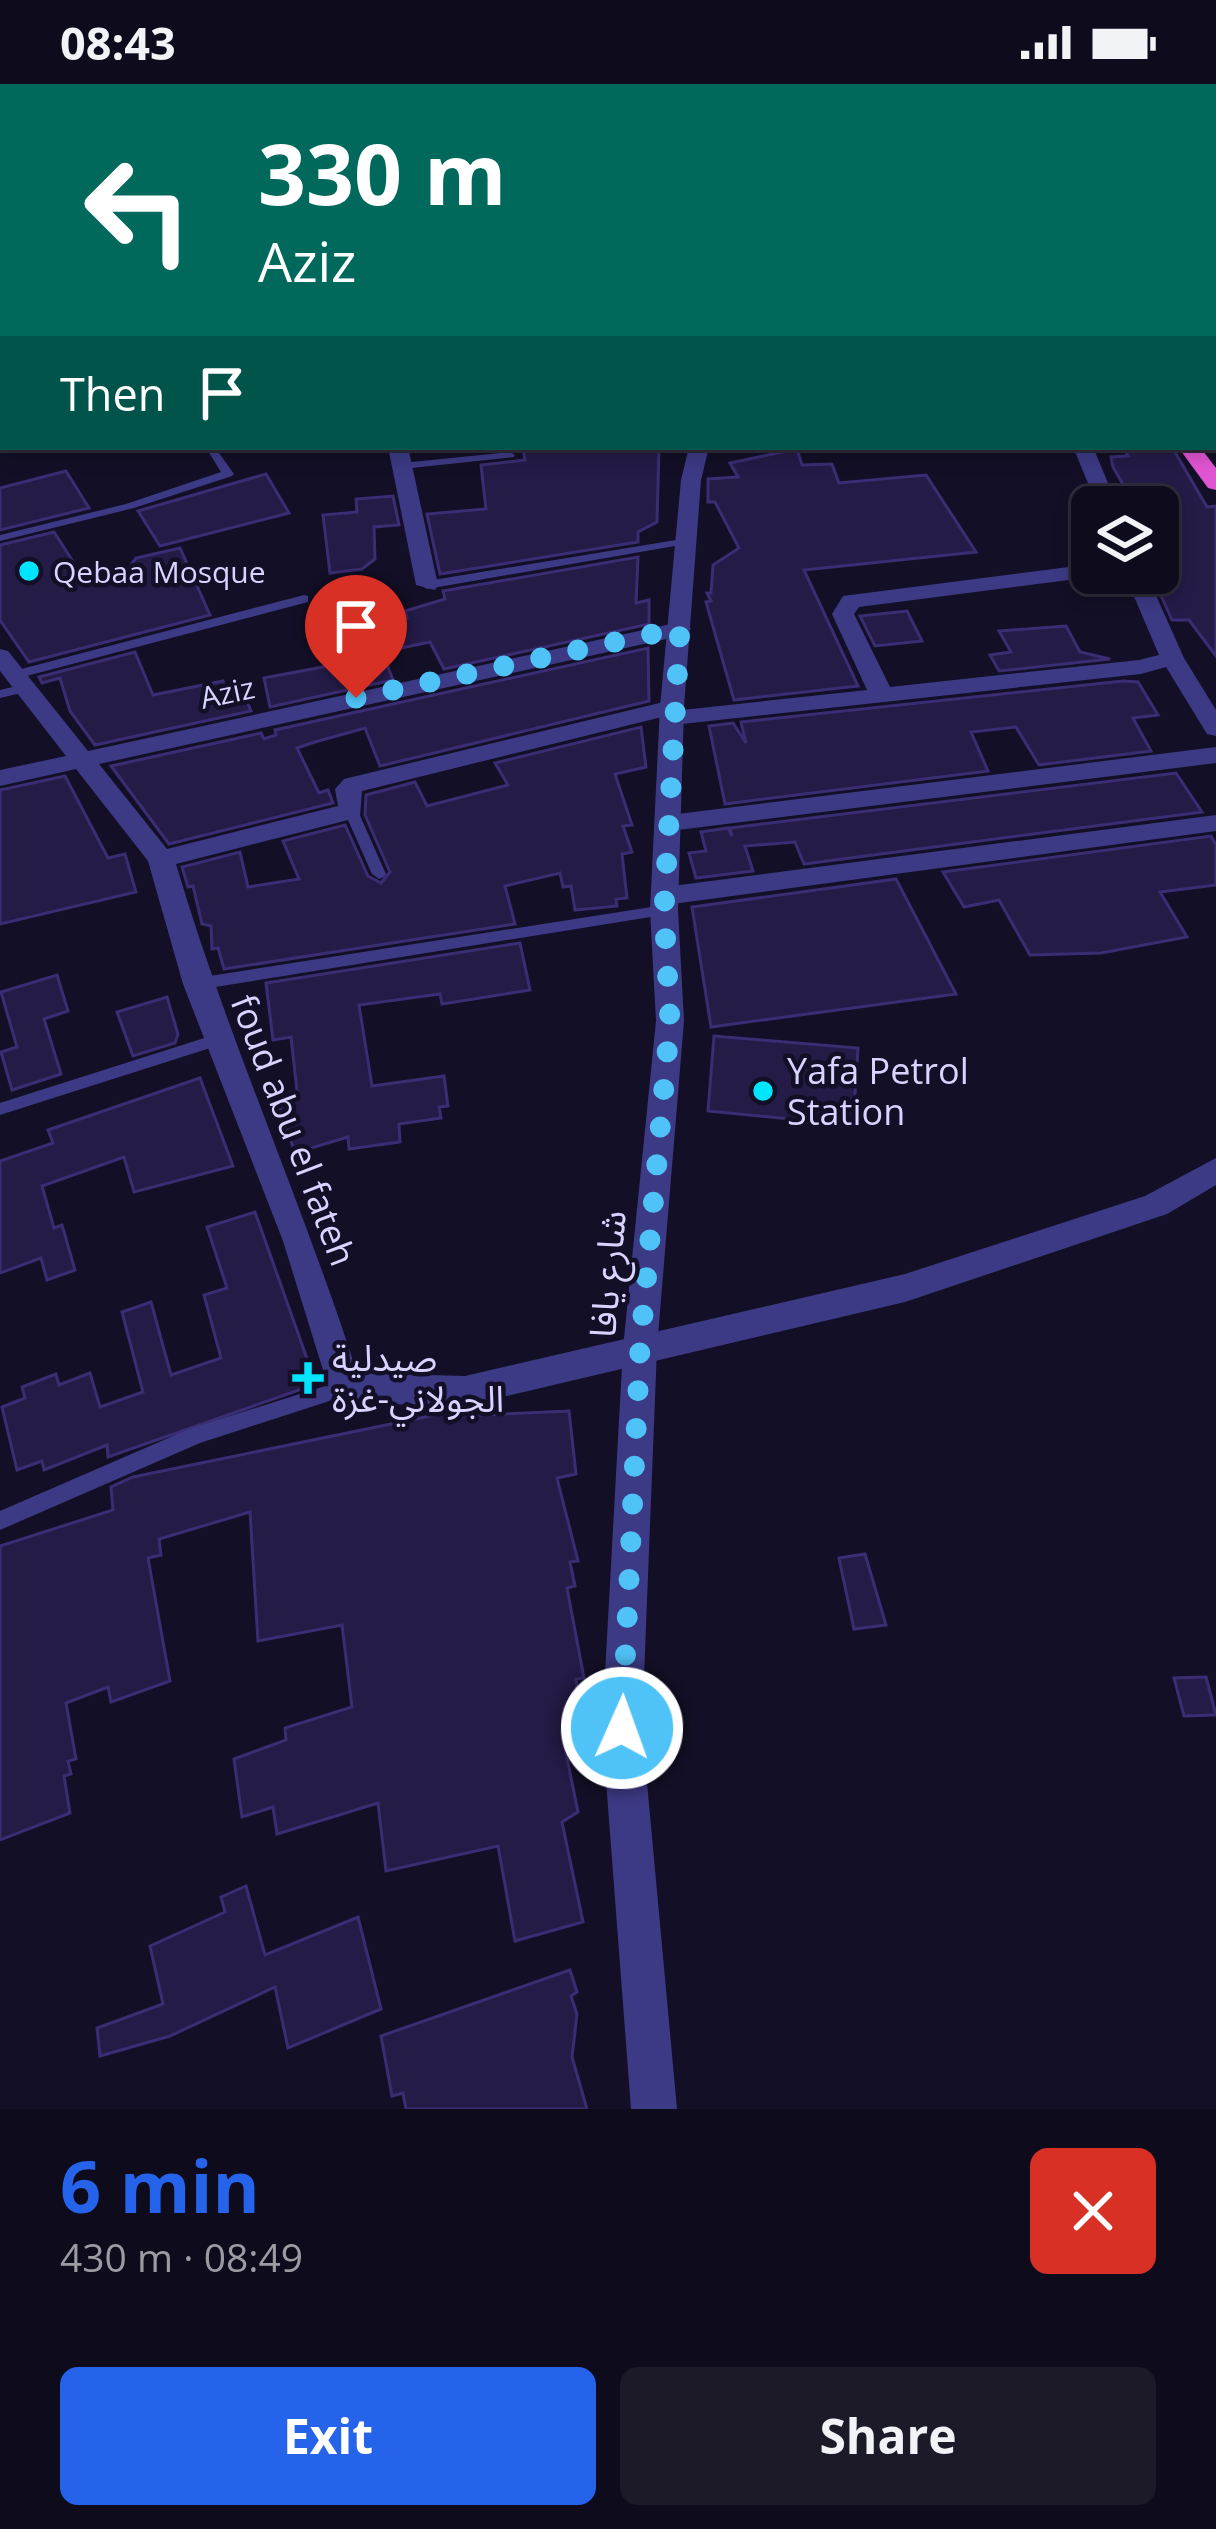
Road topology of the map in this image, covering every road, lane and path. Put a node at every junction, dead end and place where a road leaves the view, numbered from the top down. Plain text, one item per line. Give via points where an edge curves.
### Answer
1 (217, 450) edge
2 (698, 450) edge
3 (1084, 450) edge
4 (1191, 450) edge
5 (510, 455) dead end
6 (400, 456) edge
7 (1216, 483) edge
8 (1099, 486) edge
9 (0, 538) edge
10 (688, 541) junction
11 (1071, 574) edge
12 (428, 585) joint
13 (1144, 594) edge
14 (304, 599) dead end
15 (680, 628) junction
16 (1172, 658) junction
17 (10, 678) edge
18 (880, 694) junction
19 (672, 712) junction
20 (1216, 729) edge
21 (1216, 755) edge
22 (77, 758) junction
23 (0, 778) edge
24 (351, 811) junction
25 (670, 823) junction
26 (1216, 823) edge
27 (161, 859) junction
28 (379, 874) dead end
29 (664, 903) junction
30 (197, 983) junction
31 (220, 1039) junction
32 (0, 1109) edge
33 (1216, 1170) edge
34 (640, 1348) junction
35 (344, 1388) junction
36 (0, 1521) edge
37 (654, 2109) edge

1 - 9 lane via 228,474
2 - 10 street, شارع يافا
3 - 8 street
4 - 7 highway
5 - 6 lane
6 - 12 street
10 - 12 lane
10 - 15 street, شارع يافا
11 - 18 street via 850,601 843,614
13 - 16 street
14 - 17 lane
15 - 19 street, شارع يافا
15 - 22 street, Aziz
16 - 18 street
16 - 20 street
17 - 22 street, foud abu el fateh
18 - 19 street
19 - 24 street via 353,785
19 - 25 street, شارع يافا
21 - 25 street
22 - 23 street, Aziz
22 - 27 street, foud abu el fateh
24 - 27 street
24 - 28 lane
25 - 29 street, شارع يافا
26 - 29 street
27 - 30 street, foud abu el fateh
29 - 30 lane
29 - 34 street, شارع يافا via 670,1021
30 - 31 street, foud abu el fateh
31 - 32 lane
31 - 35 street, foud abu el fateh
33 - 34 street via 1156,1205 905,1288
34 - 35 street via 465,1390
34 - 37 street, شارع يافا via 622,1728
35 - 36 lane via 196,1435

